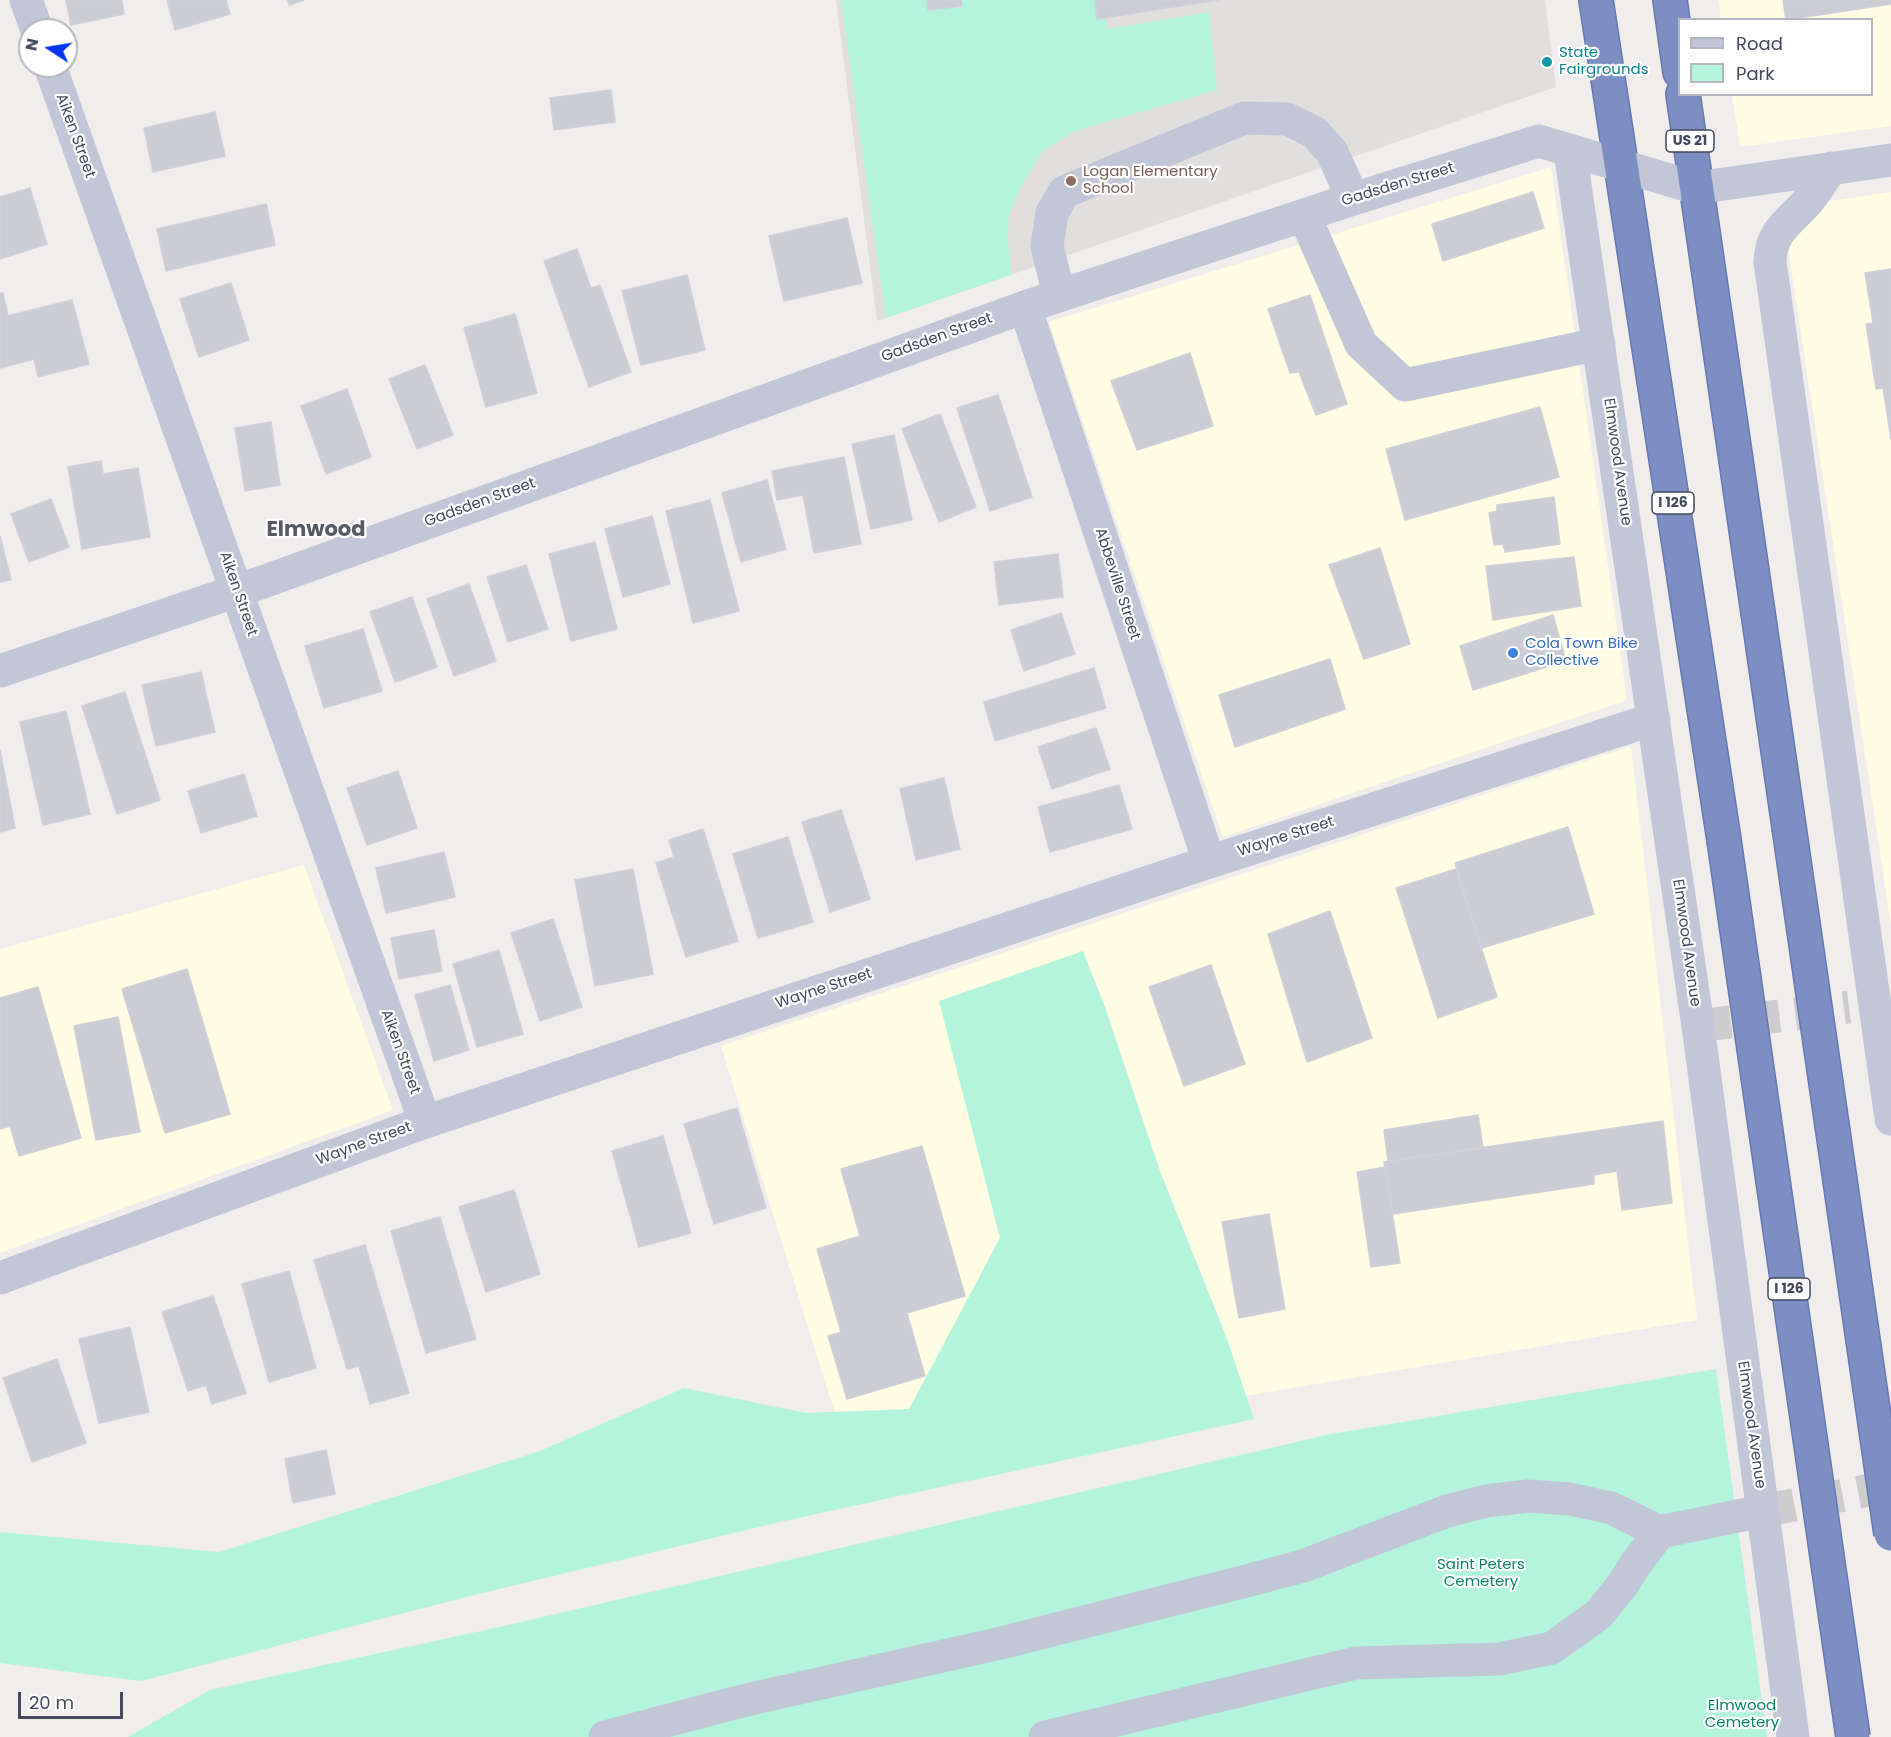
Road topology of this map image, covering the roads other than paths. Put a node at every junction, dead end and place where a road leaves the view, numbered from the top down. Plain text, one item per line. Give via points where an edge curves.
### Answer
1 (26, 0) edge
2 (1596, 0) edge
3 (1670, 0) edge
4 (33, 18) edge
5 (1678, 58) edge
6 (54, 78) edge
7 (1683, 96) edge
8 (1570, 151) junction
9 (1891, 160) edge
10 (1621, 166) junction
11 (1831, 168) junction
12 (1696, 188) junction
13 (1353, 199) junction
14 (1304, 215) junction
15 (1059, 295) junction
16 (1025, 306) junction
17 (1599, 344) junction
18 (237, 591) junction
19 (0, 671) edge
20 (1654, 719) junction
21 (1209, 862) junction
22 (1871, 1004) edge
23 (1891, 1119) edge
24 (425, 1122) junction
25 (0, 1278) edge
26 (1762, 1511) junction
27 (1660, 1532) junction
28 (1891, 1534) edge
29 (605, 1737) edge
30 (1045, 1737) edge
31 (1793, 1737) edge
32 (1853, 1737) edge

1 - 4 street
2 - 10 highway
3 - 5 highway
6 - 18 street, Aiken Street
7 - 12 highway, US 21
8 - 10 street, Gadsden Street
8 - 13 street, Gadsden Street via 1539,141
8 - 17 street, Elmwood Avenue
9 - 11 street, Gadsden Street
10 - 12 street, Gadsden Street
10 - 32 highway, I 126, bridge via 1724,840
11 - 12 street, Gadsden Street
11 - 22 street via 1810,200 1778,231 1770,248 1770,262
12 - 28 highway, bridge
13 - 14 street, Gadsden Street
13 - 15 street via 1332,152 1314,132 1287,119 1244,118 1064,192 1052,213 1047,246
14 - 15 street, Gadsden Street
14 - 17 street via 1361,344 1405,385
15 - 16 street, Gadsden Street
16 - 18 street, Gadsden Street
16 - 21 street, Abbeville Street
17 - 20 street, Elmwood Avenue
18 - 19 street, Gadsden Street
18 - 24 street, Aiken Street
20 - 21 street, Wayne Street
20 - 26 street, Elmwood Avenue
21 - 24 street, Wayne Street
22 - 23 street
24 - 25 street, Wayne Street
26 - 27 street
26 - 31 street, Elmwood Avenue
27 - 29 street via 1611,1508 1570,1499 1528,1496 1486,1501 1447,1511 1303,1566
27 - 30 street via 1599,1614 1552,1648 1499,1659 1356,1663

